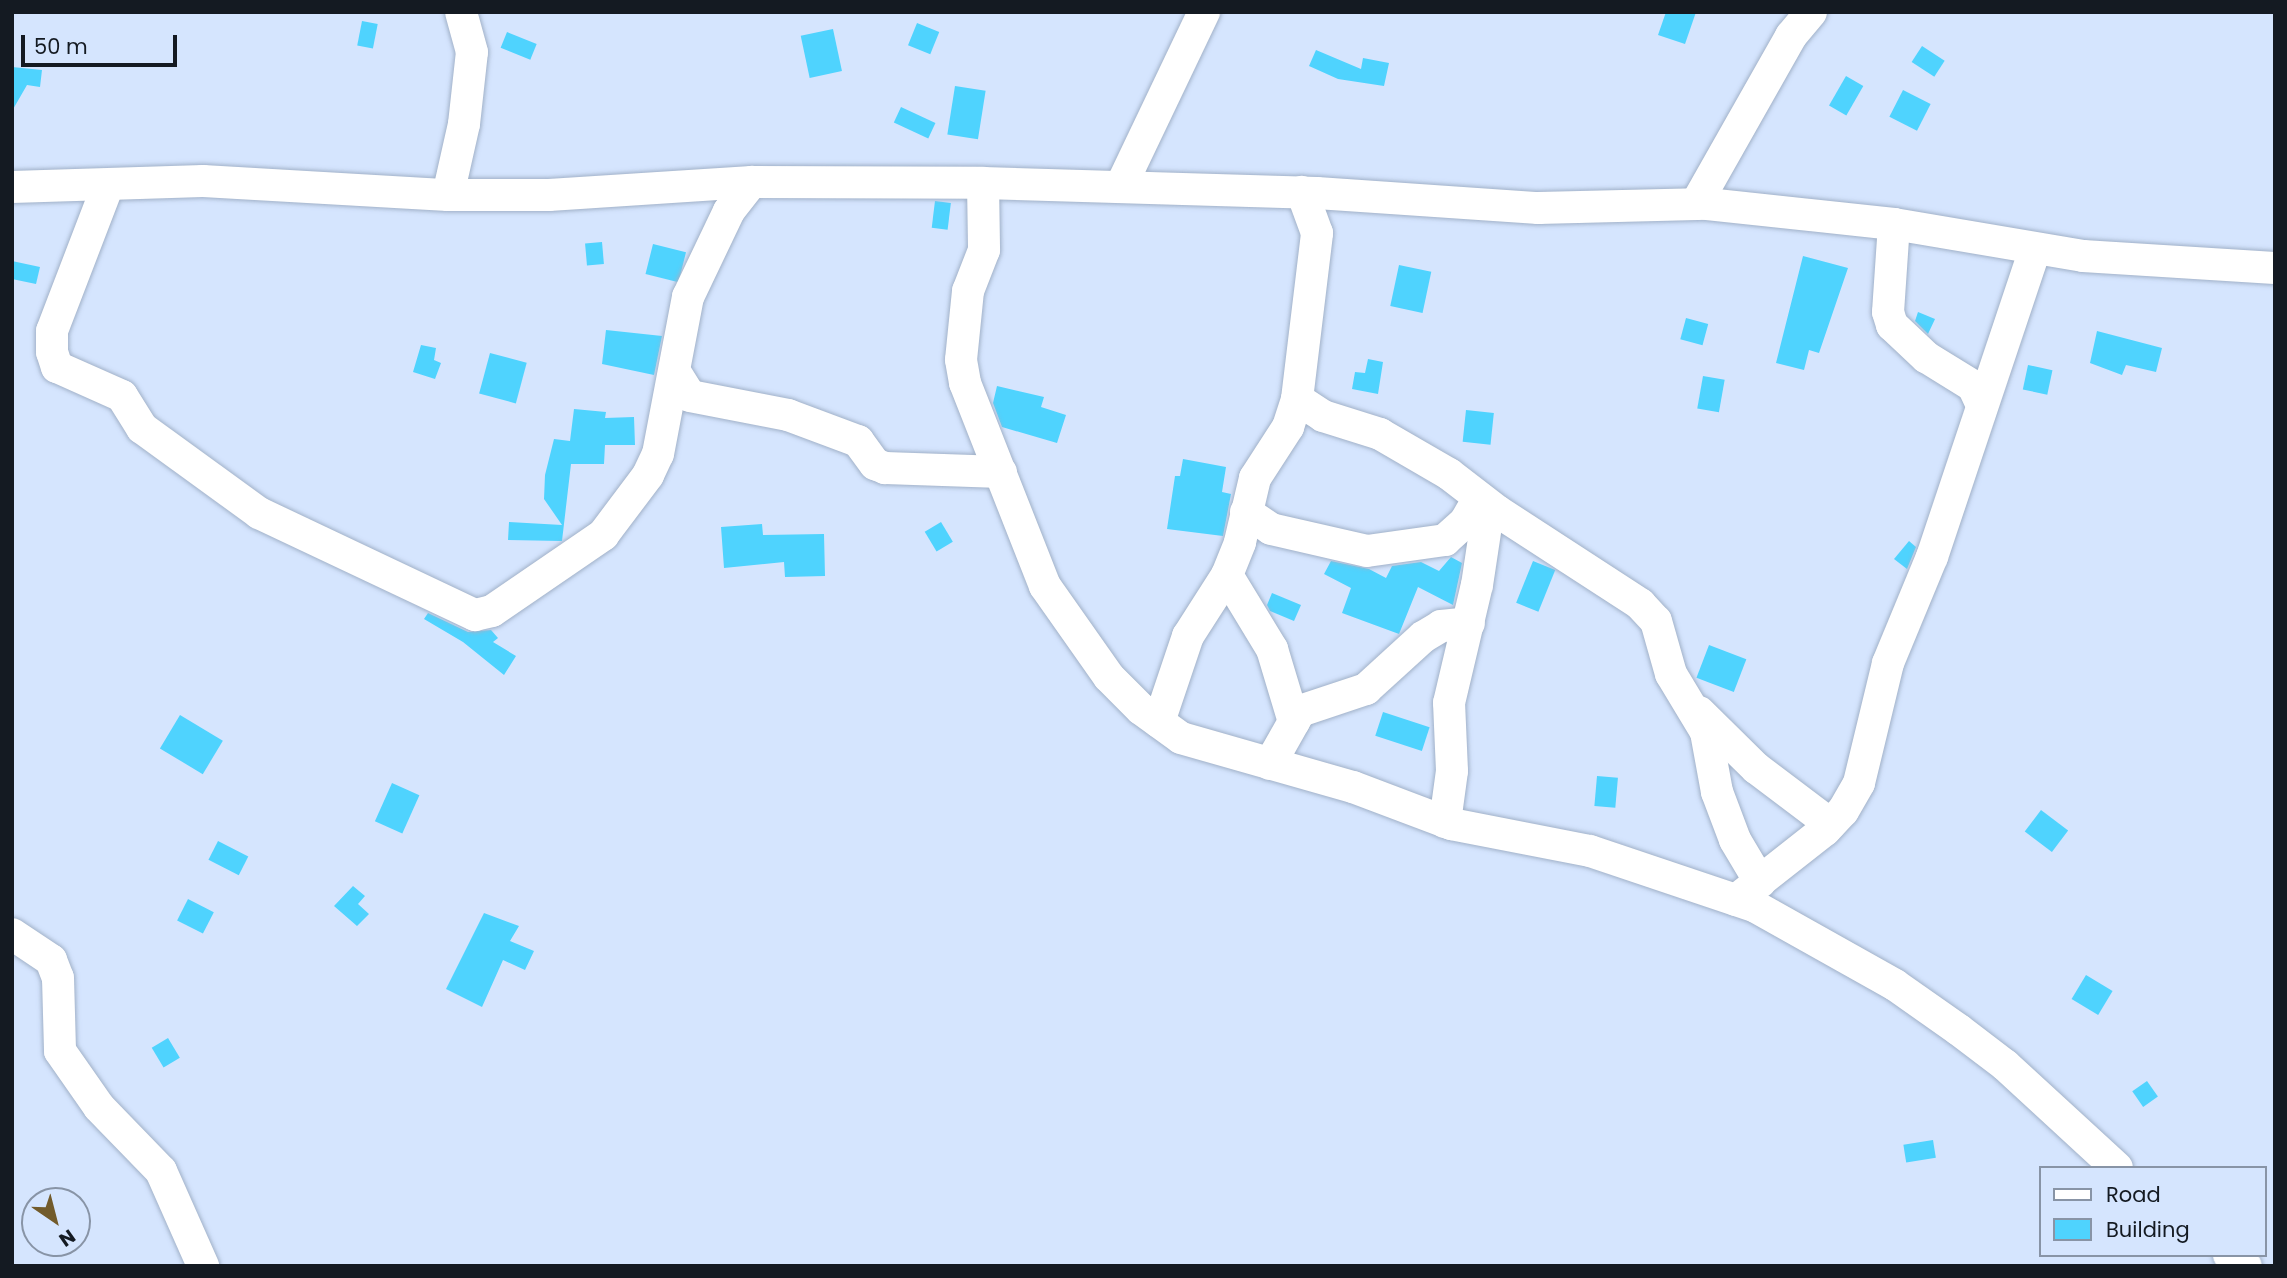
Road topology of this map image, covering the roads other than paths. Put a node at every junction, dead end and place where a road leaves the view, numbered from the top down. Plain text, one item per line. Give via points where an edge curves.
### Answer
1 (461, 12) edge
2 (1204, 12) edge
3 (1811, 12) edge
4 (752, 182) junction
5 (983, 183) junction
6 (108, 185) junction
7 (1121, 186) junction
8 (12, 187) edge
9 (1302, 192) junction
10 (448, 195) junction
11 (1696, 204) junction
12 (1894, 225) junction
13 (2035, 250) junction
14 (2275, 268) edge
15 (675, 372) junction
16 (1297, 399) junction
17 (1982, 405) junction
18 (1001, 472) junction
19 (1484, 502) junction
20 (1245, 512) junction
21 (1227, 575) junction
22 (1469, 623) junction
23 (1694, 707) junction
24 (1159, 722) junction
25 (1294, 722) junction
26 (1270, 764) junction
27 (1445, 822) junction
28 (1830, 824) junction
29 (1748, 891) junction
30 (12, 934) edge
31 (2115, 1166) edge
32 (204, 1266) edge

1 - 10 street via 472,52 464,124
2 - 7 street
3 - 11 street via 1791,36
4 - 5 street
4 - 10 street via 549,195
4 - 15 street via 729,211 688,297
5 - 7 street
5 - 18 street via 984,250 968,291 961,360 979,424
6 - 8 street
6 - 10 street via 203,181
6 - 15 street via 52,331 51,352 57,367 122,396 142,428 259,513 475,615 492,611 609,530 653,466
7 - 9 street
9 - 11 street via 1538,208
9 - 16 street via 1317,233
11 - 12 street
12 - 13 street
12 - 17 street via 1888,312 1892,326 1926,357 1973,386
13 - 14 street
13 - 17 street
15 - 18 street via 690,396 788,415 858,441 876,464 885,468
16 - 19 street via 1323,416 1380,434 1449,474
16 - 20 street via 1288,427 1255,478
17 - 28 street via 1932,556 1888,663 1859,783
18 - 24 street via 1055,603 1109,677
19 - 20 street via 1445,540 1367,551 1271,529
19 - 22 street
19 - 23 street via 1640,604 1656,621 1671,674
20 - 21 street
21 - 24 street via 1188,636
21 - 25 street via 1272,649
22 - 25 street via 1441,626 1366,690 1309,706
22 - 27 street via 1449,703 1452,771
23 - 28 street via 1766,777
23 - 29 street via 1706,732 1712,773
24 - 26 street via 1181,738
25 - 26 street
26 - 27 street via 1353,787
27 - 29 street via 1590,851
28 - 29 street
29 - 31 street via 1959,1030 2005,1065
30 - 32 street via 51,960 58,978 60,1051 99,1107 161,1171

